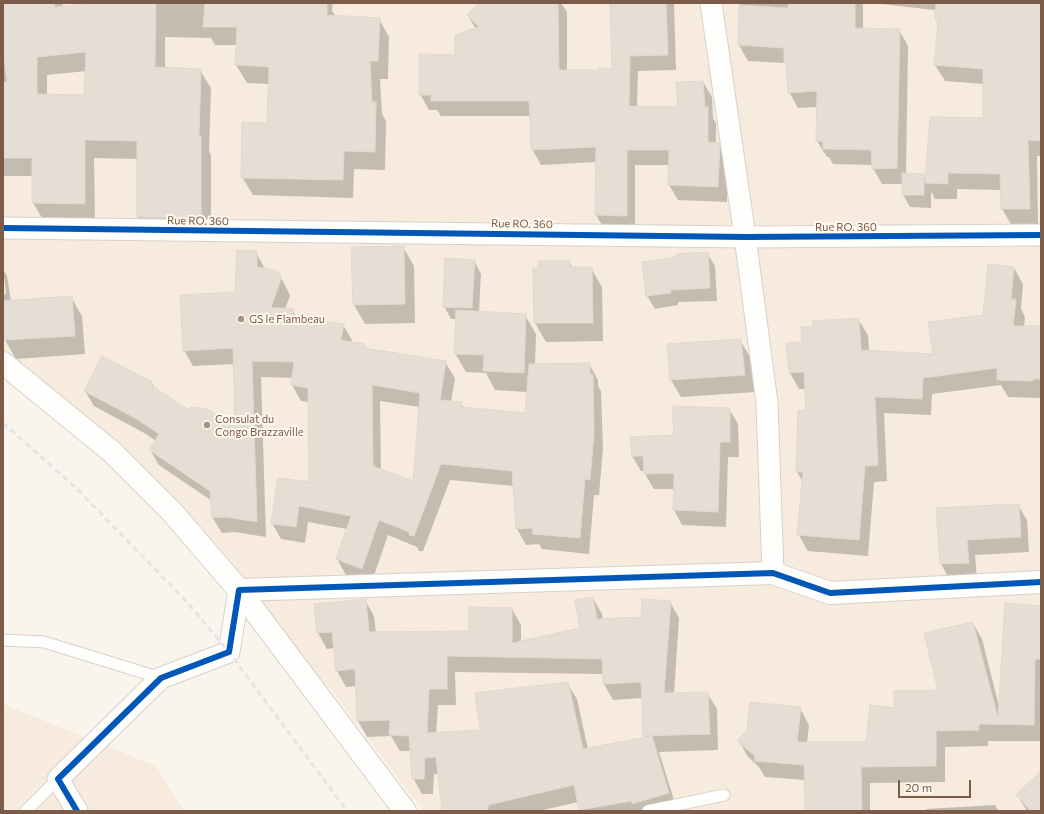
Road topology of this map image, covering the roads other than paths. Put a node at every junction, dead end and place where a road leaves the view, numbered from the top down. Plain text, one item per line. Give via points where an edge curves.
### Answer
1 (711, 3) edge
2 (3, 228) edge
3 (1041, 235) edge
4 (745, 237) junction
5 (3, 363) edge
6 (773, 573) junction
7 (1041, 582) edge
8 (239, 590) junction
9 (3, 640) edge
10 (161, 678) junction
11 (58, 779) junction
12 (724, 795) dead end
13 (26, 811) edge
14 (77, 811) edge
15 (405, 811) edge
16 (648, 811) edge

1 - 4 street
2 - 4 street, Rue RO. 360
3 - 4 street, Rue RO. 360
4 - 6 street via 766,403
5 - 8 street via 112,452 172,512
6 - 7 street via 830,593
6 - 8 street
8 - 10 street via 229,652
8 - 15 street
9 - 10 lane via 44,642
10 - 11 street
11 - 13 lane
11 - 14 street
12 - 16 lane

